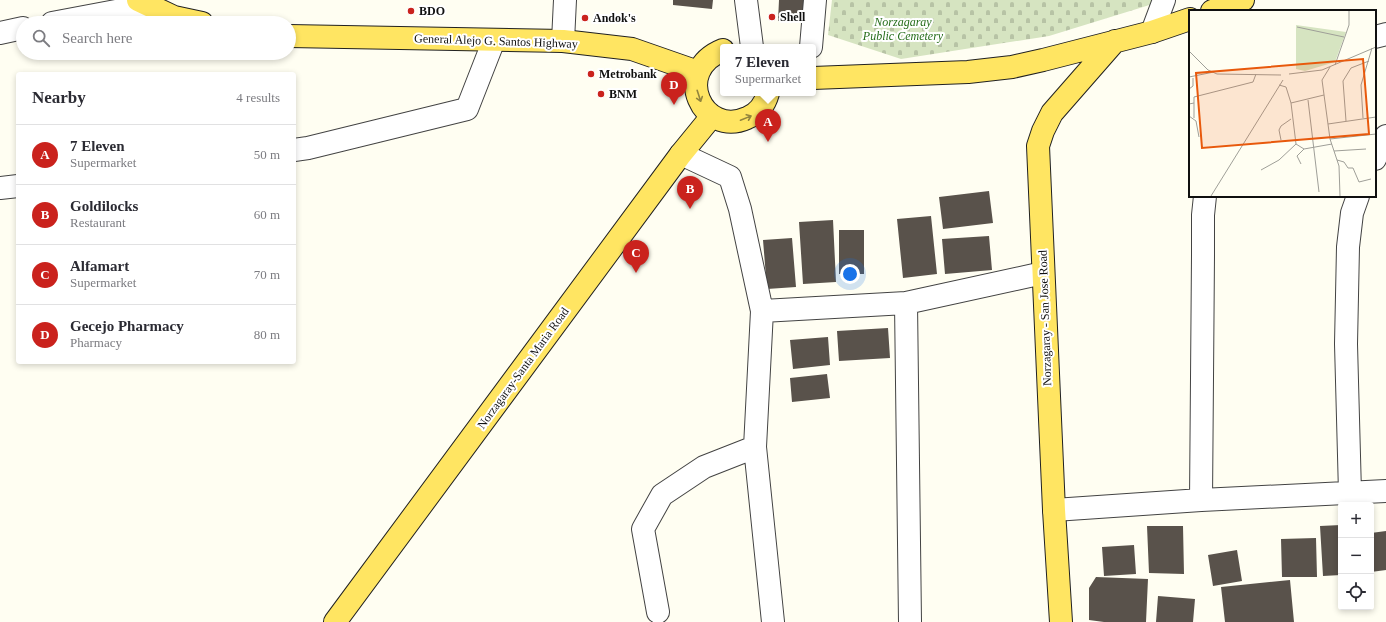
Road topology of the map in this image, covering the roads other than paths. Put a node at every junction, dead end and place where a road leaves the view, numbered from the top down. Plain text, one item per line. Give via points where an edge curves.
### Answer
1 (565, 0) edge
2 (746, 0) edge
3 (815, 0) edge
4 (1164, 0) edge
5 (1243, 0) edge
6 (143, 3) edge
7 (1215, 10) edge
8 (84, 16) edge
9 (172, 16) edge
10 (1189, 19) edge
11 (16, 30) edge
12 (1152, 32) junction
13 (0, 33) edge
14 (1386, 34) edge
15 (296, 36) edge
16 (1376, 37) edge
17 (494, 40) junction
18 (563, 41) junction
19 (1115, 41) junction
20 (752, 44) edge
21 (811, 44) edge
22 (720, 51) edge
23 (698, 72) junction
24 (816, 78) edge
25 (767, 96) edge
26 (712, 116) junction
27 (1386, 136) edge
28 (296, 150) edge
29 (681, 154) junction
30 (1376, 157) edge
31 (16, 186) edge
32 (0, 188) edge
33 (1205, 197) edge
34 (1358, 197) edge
35 (1043, 273) junction
36 (906, 302) junction
37 (762, 311) junction
38 (755, 447) junction
39 (1386, 491) edge
40 (1350, 492) junction
41 (1201, 500) junction
42 (1054, 510) junction
43 (658, 612) dead end
44 (335, 622) edge
45 (773, 622) edge
46 (910, 622) edge
47 (1061, 622) edge

1 - 18 street
2 - 20 street
3 - 21 street
4 - 12 street
5 - 7 main road
6 - 8 street
6 - 9 main road
10 - 12 main road
11 - 13 street
12 - 19 main road
14 - 16 street
15 - 17 main road, General Alejo G. Santos Highway
17 - 18 main road, General Alejo G. Santos Highway
17 - 28 street via 468,109
18 - 23 main road, General Alejo G. Santos Highway via 632,49
19 - 24 main road via 1012,67 968,72
19 - 35 main road, Norzagaray - San Jose Road via 1052,113 1040,139 1038,146
22 - 23 main road via 704,62
23 -> 26 main road via 697,96
26 -> 25 main road via 725,121 745,119 759,110
26 - 29 main road, Norzagaray-Santa Maria Road
27 - 30 street
29 - 37 street via 730,177 740,209
29 - 44 main road, Norzagaray-Santa Maria Road
31 - 32 street
33 - 41 street
34 - 40 street via 1352,213 1348,247 1346,344
35 - 36 street
35 - 42 main road, Norzagaray - San Jose Road
36 - 37 street
36 - 46 street
37 - 38 street
38 - 43 street via 704,467 662,495 643,530
38 - 45 street
39 - 40 street
40 - 41 street
41 - 42 street
42 - 47 main road, Norzagaray - San Jose Road

